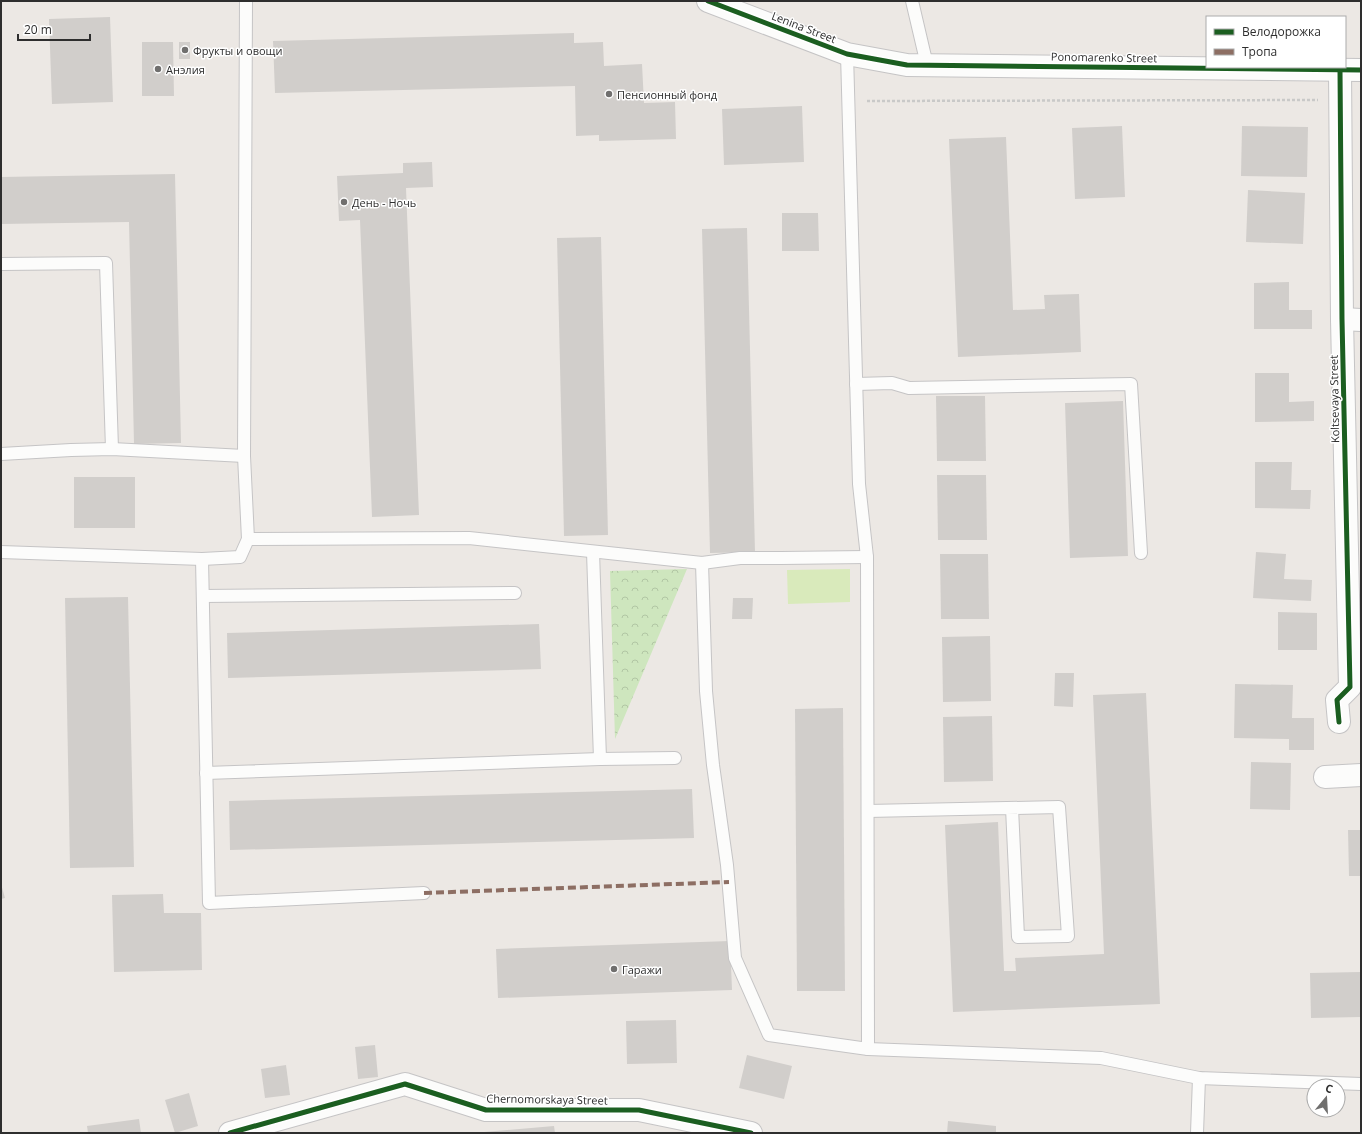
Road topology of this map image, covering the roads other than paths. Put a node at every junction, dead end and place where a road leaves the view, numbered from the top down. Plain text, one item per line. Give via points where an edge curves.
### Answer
1 (246, 1) edge
2 (708, 1) edge
3 (912, 1) edge
4 (847, 54) junction
5 (927, 65) junction
6 (1351, 70) edge
7 (1, 264) edge
8 (1352, 320) edge
9 (856, 384) junction
10 (112, 449) junction
11 (1, 454) edge
12 (244, 456) junction
13 (248, 539) junction
14 (1, 552) edge
15 (593, 552) junction
16 (1141, 553) dead end
17 (867, 557) junction
18 (202, 559) junction
19 (702, 563) junction
20 (515, 593) dead end
21 (202, 596) junction
22 (1338, 722) dead end
23 (675, 758) dead end
24 (600, 759) junction
25 (206, 773) junction
26 (1361, 775) edge
27 (1325, 777) dead end
28 (1012, 808) junction
29 (868, 811) junction
30 (424, 892) dead end
31 (868, 1049) junction
32 (1199, 1078) junction
33 (1361, 1084) edge
34 (230, 1133) edge
35 (752, 1133) edge
36 (1197, 1133) edge

1 - 12 lane
2 - 4 street, Lenina Street
3 - 5 lane
4 - 5 street, Ponomarenko Street via 907,65
4 - 9 lane
5 - 6 street, Ponomarenko Street
6 - 8 street, Koltsevaya Street via 1341,100
7 - 10 lane via 106,263
8 - 22 street, Koltsevaya Street via 1350,687 1337,700
9 - 16 lane via 892,383 909,388 1131,384
9 - 17 lane via 858,484
10 - 11 lane
10 - 12 lane
12 - 13 lane
13 - 15 lane via 469,538
13 - 18 lane via 240,558
14 - 18 lane
15 - 19 lane
15 - 24 lane
17 - 19 lane via 740,558
17 - 29 lane
18 - 21 lane
19 - 31 lane via 707,698 736,958 769,1035
20 - 21 lane
21 - 25 lane
23 - 24 lane
24 - 25 lane
25 - 30 lane via 209,903
26 - 27 street
28 - 28 lane via 1059,807 1068,936 1018,937
28 - 29 lane
29 - 31 lane
31 - 32 lane via 1100,1058
32 - 33 lane
32 - 36 lane
34 - 35 street, Chernomorskaya Street via 405,1084 486,1110 639,1110

